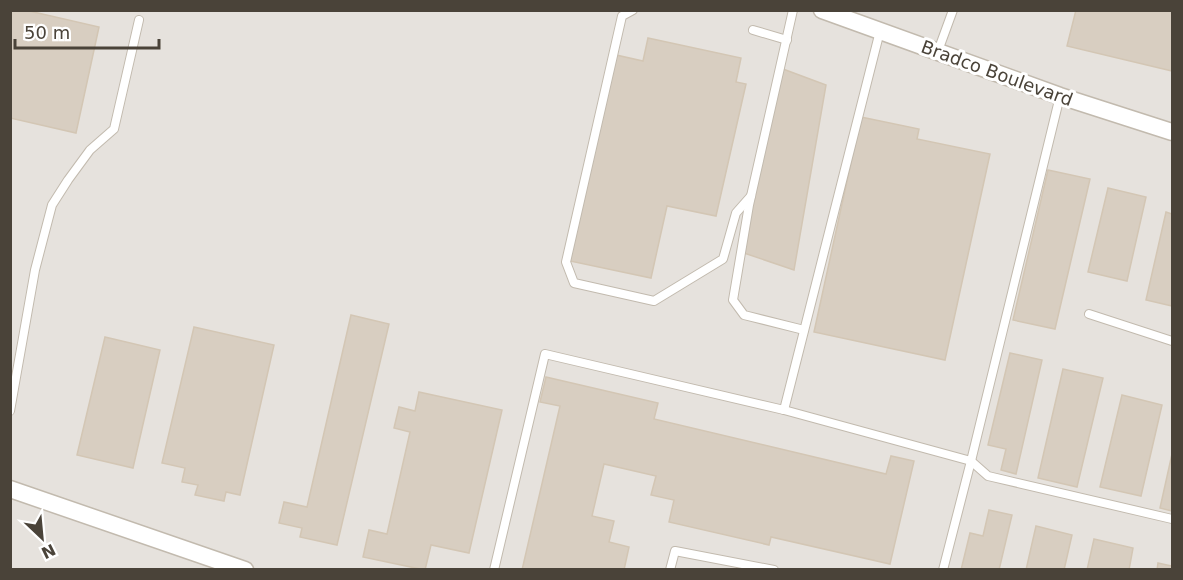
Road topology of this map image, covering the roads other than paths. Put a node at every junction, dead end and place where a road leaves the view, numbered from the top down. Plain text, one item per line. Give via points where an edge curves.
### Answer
1 (633, 10) edge
2 (794, 10) edge
3 (822, 10) edge
4 (953, 10) edge
5 (138, 20) dead end
6 (753, 30) dead end
7 (880, 31) junction
8 (787, 40) junction
9 (938, 51) junction
10 (1060, 96) junction
11 (1173, 132) edge
12 (751, 196) junction
13 (1089, 314) dead end
14 (804, 330) junction
15 (1173, 341) edge
16 (784, 410) junction
17 (10, 411) edge
18 (971, 461) junction
19 (10, 489) edge
20 (1173, 519) edge
21 (755, 568) edge
22 (245, 570) edge
23 (494, 570) edge
24 (670, 570) edge
25 (774, 570) edge
26 (942, 570) edge

1 - 12 lane via 622,16 566,262 574,283 654,301 723,260 736,213
2 - 8 lane
3 - 7 street, Bradco Boulevard
4 - 9 lane
5 - 17 lane via 114,129 90,150 52,205 35,270
6 - 8 lane
7 - 9 street, Bradco Boulevard
7 - 14 lane
8 - 12 lane
9 - 10 street, Bradco Boulevard
10 - 11 street, Bradco Boulevard
10 - 18 lane
12 - 14 lane via 733,300 744,315
13 - 15 lane
14 - 16 lane
16 - 18 lane
16 - 23 lane via 544,354
18 - 20 lane via 988,476
18 - 26 lane
19 - 22 street
21 - 24 lane via 675,551
21 - 25 lane

